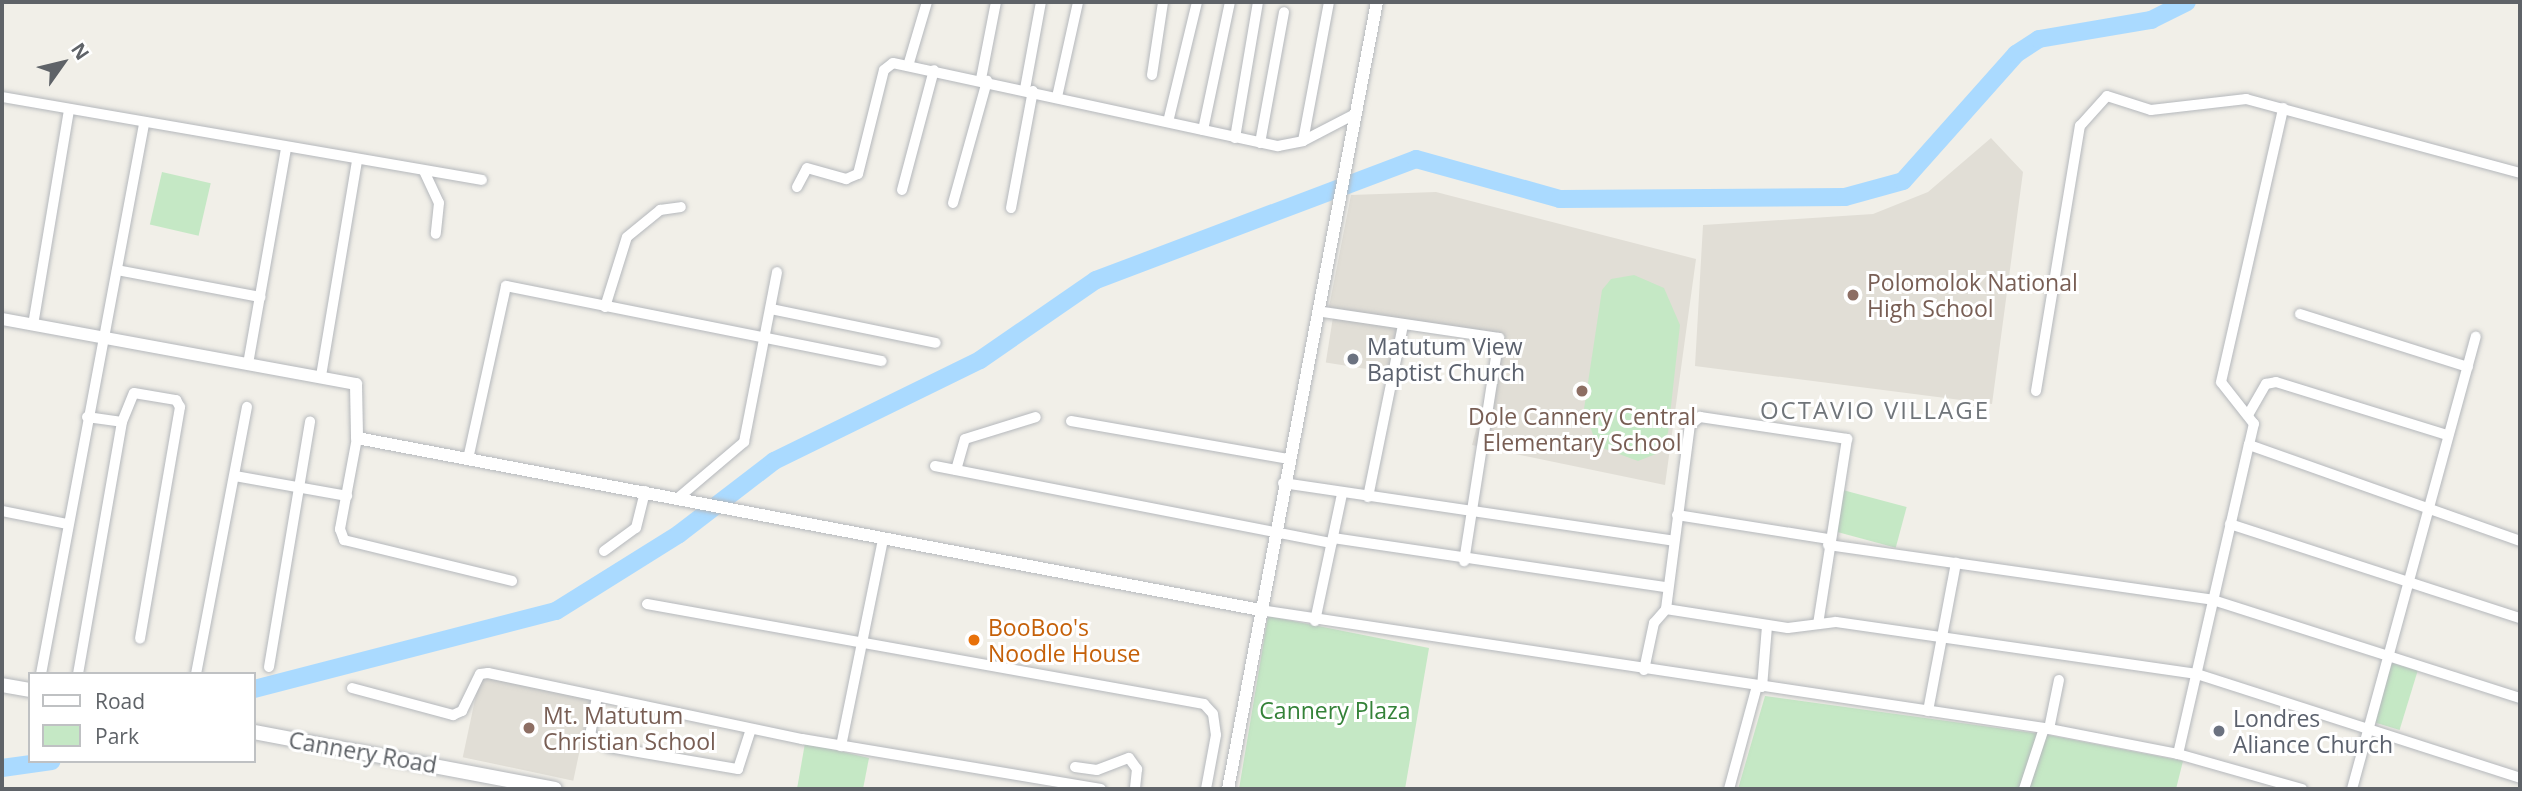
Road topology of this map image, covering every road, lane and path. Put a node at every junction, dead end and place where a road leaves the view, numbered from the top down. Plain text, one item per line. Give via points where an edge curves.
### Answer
1 (927, 2) edge
2 (996, 2) edge
3 (1041, 2) edge
4 (1078, 2) edge
5 (1163, 2) edge
6 (1197, 2) edge
7 (1230, 2) edge
8 (1258, 2) edge
9 (1329, 2) edge
10 (1377, 2) edge
11 (1283, 12) dead end
12 (908, 66) junction
13 (934, 70) junction
14 (1152, 75) dead end
15 (984, 80) junction
16 (1029, 90) junction
17 (2, 97) edge
18 (1057, 97) junction
19 (2283, 108) junction
20 (69, 109) junction
21 (1357, 113) junction
22 (1168, 122) junction
23 (144, 124) junction
24 (1203, 130) junction
25 (1235, 138) junction
26 (1303, 141) junction
27 (1260, 143) junction
28 (286, 149) junction
29 (357, 161) junction
30 (424, 171) junction
31 (2520, 173) edge
32 (482, 180) dead end
33 (797, 187) dead end
34 (902, 190) dead end
35 (953, 203) dead end
36 (681, 207) dead end
37 (1011, 208) dead end
38 (436, 234) dead end
39 (117, 270) junction
40 (777, 272) dead end
41 (260, 297) junction
42 (605, 307) junction
43 (771, 309) junction
44 (1322, 312) junction
45 (2300, 313) dead end
46 (2, 320) edge
47 (33, 325) junction
48 (1403, 325) junction
49 (765, 335) junction
50 (2476, 337) dead end
51 (103, 338) junction
52 (936, 343) dead end
53 (882, 361) dead end
54 (248, 364) junction
55 (2468, 367) junction
56 (321, 376) junction
57 (2036, 391) dead end
58 (247, 407) dead end
59 (2248, 415) junction
60 (87, 417) junction
61 (1036, 417) dead end
62 (310, 421) dead end
63 (1071, 421) dead end
64 (121, 422) junction
65 (2448, 435) junction
66 (357, 438) junction
67 (2249, 445) junction
68 (468, 459) junction
69 (1288, 459) junction
70 (935, 466) dead end
71 (956, 470) junction
72 (234, 475) junction
73 (1283, 483) junction
74 (299, 488) junction
75 (645, 491) junction
76 (1342, 494) junction
77 (347, 496) junction
78 (1368, 497) junction
79 (678, 498) junction
80 (2425, 506) junction
81 (1468, 508) junction
82 (2, 511) edge
83 (1678, 515) junction
84 (67, 524) junction
85 (2230, 524) junction
86 (1274, 530) junction
87 (883, 540) junction
88 (1333, 540) junction
89 (1674, 541) junction
90 (2520, 541) edge
91 (1829, 542) junction
92 (604, 551) dead end
93 (1464, 561) junction
94 (1956, 564) junction
95 (512, 581) dead end
96 (2407, 582) junction
97 (1666, 587) junction
98 (2213, 600) junction
99 (647, 604) dead end
100 (1666, 609) junction
101 (1260, 610) junction
102 (2520, 618) edge
103 (1315, 621) junction
104 (1818, 624) junction
105 (1767, 626) junction
106 (1941, 636) junction
107 (140, 639) dead end
108 (862, 643) junction
109 (2386, 659) junction
110 (269, 667) dead end
111 (1644, 670) junction
112 (41, 672) edge
113 (78, 672) edge
114 (196, 672) edge
115 (2197, 674) junction
116 (2059, 680) dead end
117 (2, 685) edge
118 (1760, 687) junction
119 (352, 688) dead end
120 (28, 690) edge
121 (597, 696) junction
122 (2520, 698) edge
123 (1928, 711) junction
124 (2047, 728) junction
125 (751, 729) junction
126 (2369, 729) junction
127 (256, 732) edge
128 (841, 747) junction
129 (2178, 754) junction
130 (1075, 768) dead end
131 (2520, 778) edge
132 (555, 789) edge
133 (1101, 789) edge
134 (1135, 789) edge
135 (1206, 789) edge
136 (1228, 789) edge
137 (1729, 789) edge
138 (2024, 789) edge
139 (2302, 789) edge
140 (2352, 789) edge

1 - 12 street
2 - 15 street
3 - 16 street
4 - 18 street
5 - 14 street
6 - 22 street
7 - 24 street
8 - 25 street
9 - 26 street
10 - 21 street
11 - 27 street
12 - 13 street
12 - 33 street via 893,63 884,70 855,178 807,168
13 - 15 street
13 - 34 street
15 - 16 street
15 - 35 street
16 - 18 street
16 - 37 street
17 - 20 street
18 - 22 street
19 - 31 street
19 - 57 street via 2225,99 2151,110 2107,96 2091,107 2080,126 2069,177
19 - 59 street via 2221,382
20 - 23 street
20 - 47 street
21 - 26 street
21 - 44 street
22 - 24 street
23 - 28 street
23 - 39 street
24 - 25 street
25 - 27 street
26 - 27 street
28 - 29 street
28 - 41 street
29 - 30 street
29 - 56 street
30 - 32 street
30 - 38 street via 439,204
36 - 42 street via 660,210 627,237
39 - 41 street
39 - 51 street
40 - 43 street
41 - 54 street
42 - 49 street
42 - 68 street via 503,288
43 - 49 street
43 - 52 street
44 - 48 street
44 - 69 street
45 - 55 street
46 - 47 street
47 - 51 street
48 - 78 street
48 - 81 street via 1499,338
49 - 53 street
49 - 79 street via 744,442
50 - 55 street
51 - 54 street
51 - 60 street
54 - 56 street
55 - 65 street
56 - 66 street via 359,388
58 - 72 street
59 - 65 street via 2266,384 2276,382
59 - 67 street via 2255,427
60 - 64 street
60 - 84 street
61 - 71 street via 965,439
62 - 74 street
63 - 69 street
64 - 107 street via 134,393 179,403
64 - 113 street
65 - 80 street
66 - 68 street
66 - 77 street
67 - 80 street
67 - 85 street
68 - 75 street
69 - 73 street
70 - 71 street
71 - 86 street
72 - 74 street
72 - 114 street
73 - 76 street
73 - 86 street
74 - 77 street
74 - 110 street
75 - 79 street
75 - 92 street via 636,528
76 - 78 street
76 - 88 street
77 - 95 street via 340,529 349,544
78 - 81 street
79 - 87 street
80 - 90 street
80 - 96 street
81 - 89 street
81 - 93 street
82 - 84 street
83 - 89 street
83 - 91 street
83 - 91 street via 1690,425 1697,418 1847,439
84 - 112 street
85 - 96 street
85 - 98 street
86 - 88 street
86 - 101 street
87 - 101 street
87 - 108 street
88 - 93 street
88 - 103 street
89 - 97 street
91 - 94 street
91 - 104 street
93 - 97 street
94 - 98 street
94 - 106 street
96 - 102 street
96 - 109 street
97 - 100 street
98 - 109 street
98 - 115 street
99 - 108 street
100 - 105 street
100 - 111 street via 1654,623
101 - 103 street
101 - 136 street
103 - 111 street
104 - 105 street
104 - 106 street
105 - 118 street
106 - 115 street
106 - 123 street
108 - 128 street
108 - 135 street via 1204,704 1213,714 1216,735
109 - 122 street
109 - 126 street
111 - 118 street
115 - 126 street
115 - 129 street
116 - 124 street
117 - 120 main road
118 - 123 street
118 - 137 street
119 - 121 street via 453,715 462,712 483,673
121 - 125 street
121 - 125 street via 589,732 609,747 738,769
123 - 124 street
124 - 129 street
124 - 138 street
125 - 128 street
126 - 131 street
126 - 140 street
127 - 132 main road, Cannery Road
128 - 133 street
129 - 139 street
130 - 134 street via 1097,769 1129,758 1137,769

